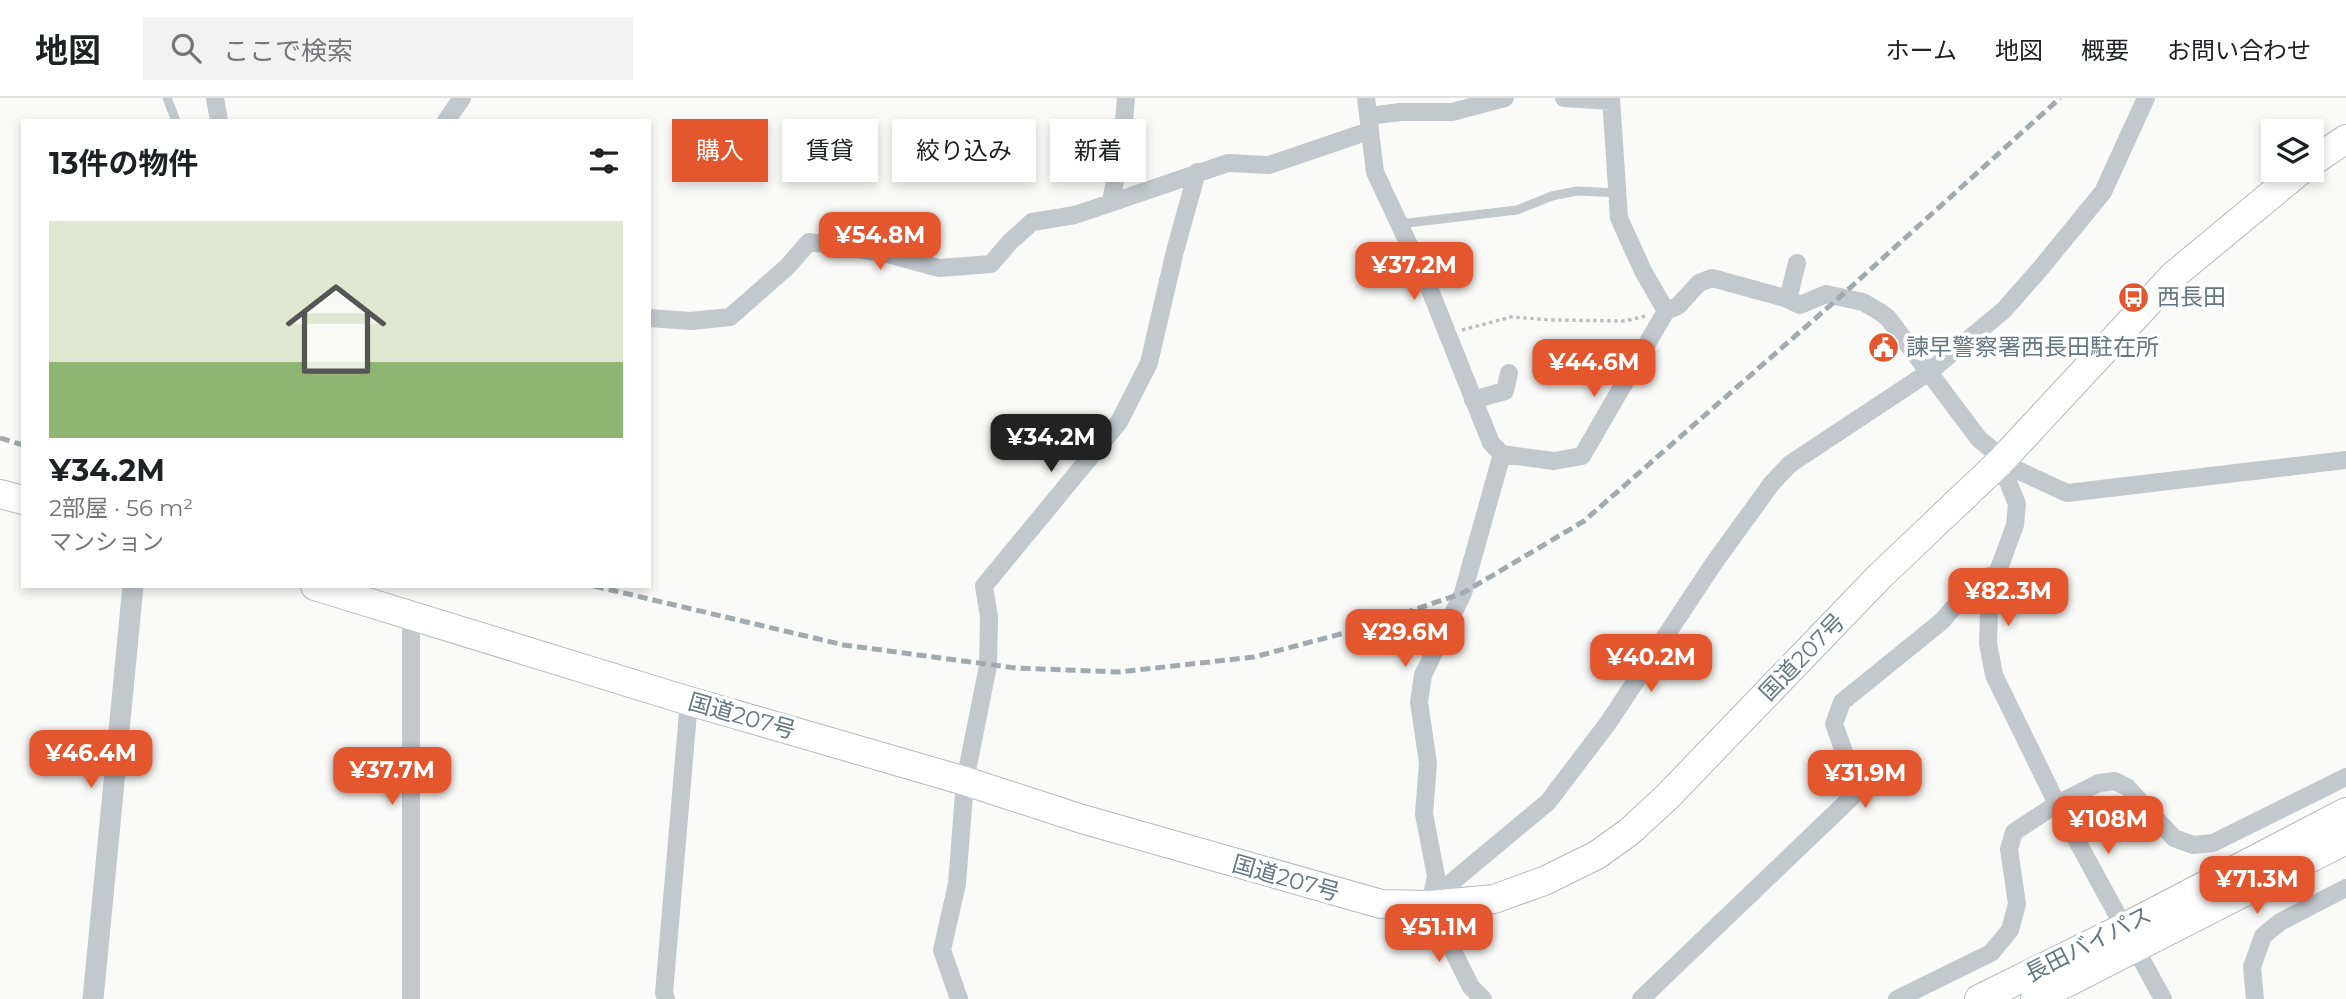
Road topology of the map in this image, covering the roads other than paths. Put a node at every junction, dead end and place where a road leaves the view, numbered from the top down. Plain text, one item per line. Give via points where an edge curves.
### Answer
1 (167, 98) edge
2 (215, 98) edge
3 (462, 98) edge
4 (1126, 98) edge
5 (1505, 98) edge
6 (1564, 98) edge
7 (2146, 98) edge
8 (1611, 99) edge
9 (1368, 115) edge
10 (175, 119) edge
11 (219, 119) edge
12 (447, 119) edge
13 (2346, 139) edge
14 (2324, 154) edge
15 (1197, 172) junction
16 (2286, 182) edge
17 (1618, 193) junction
18 (1111, 202) junction
19 (1399, 224) junction
20 (1797, 263) dead end
21 (1788, 299) junction
22 (1666, 311) junction
23 (651, 318) edge
24 (1929, 372) junction
25 (1509, 373) dead end
26 (1473, 400) junction
27 (1502, 454) junction
28 (2346, 460) edge
29 (2000, 461) junction
30 (0, 494) edge
31 (21, 499) edge
32 (1997, 574) junction
33 (133, 588) edge
34 (322, 588) edge
35 (411, 615) junction
36 (689, 701) junction
37 (2346, 777) edge
38 (965, 781) junction
39 (2057, 804) junction
40 (2346, 811) edge
41 (2346, 840) edge
42 (2346, 888) edge
43 (1430, 905) junction
44 (2130, 938) junction
45 (93, 999) edge
46 (411, 999) edge
47 (666, 999) edge
48 (959, 999) edge
49 (1483, 999) edge
50 (1642, 999) edge
51 (1897, 999) edge
52 (1979, 999) edge
53 (2035, 999) edge
54 (2163, 999) edge
55 (2255, 999) edge

1 - 10 lane
2 - 11 street
3 - 12 street
4 - 18 street
5 - 9 street via 1452,112
6 - 8 street
7 - 24 street via 2103,192 2004,310
8 - 17 street
9 - 15 street via 1269,165 1228,163
9 - 19 street via 1375,172
13 - 14 highway
15 - 18 street
15 - 38 street via 1149,363 1119,422 984,586 988,666
16 - 29 highway, 国道207号 via 2174,275
17 - 19 lane via 1577,191 1517,210
17 - 22 street via 1619,218
18 - 23 street via 1075,215 1032,222 991,264 939,268 884,253 809,242 788,267 730,317
19 - 26 street
20 - 21 street
21 - 22 street via 1712,278 1699,283 1678,306
21 - 24 street via 1800,305 1826,294 1863,302 1888,318
22 - 27 street via 1582,456 1554,461
24 - 29 street
24 - 43 street via 1790,464 1772,483 1608,723 1548,802
25 - 26 street via 1505,391
26 - 27 street via 1491,443
27 - 43 street via 1463,593 1423,675 1419,702 1428,763 1424,814 1436,876
28 - 29 street via 2067,493
29 - 32 street via 2017,504 2015,525
29 - 43 highway, 国道207号 via 1879,577 1629,832 1597,855 1532,886 1494,899
30 - 31 highway
32 - 39 street via 1988,643 1994,675
32 - 50 street via 1978,579 1942,621 1842,702 1834,724 1853,777 1853,796
33 - 45 street
34 - 35 highway, 国道207号
35 - 36 highway, 国道207号
35 - 46 street
36 - 38 highway, 国道207号
36 - 47 street
37 - 39 street via 2213,842 2193,845 2174,838 2127,787 2115,781 2099,783
38 - 43 highway, 国道207号 via 1381,904
38 - 48 street via 957,884 942,950
39 - 44 street
39 - 51 street via 2014,832 2009,849 2017,904 2010,930 1991,953
40 - 44 highway, 長田バイパス
41 - 44 highway, 長田バイパス
42 - 55 street via 2280,922 2263,936 2252,967
43 - 49 street via 1471,987
44 - 52 highway, 長田バイパス
44 - 53 highway, 長田バイパス
44 - 54 street

